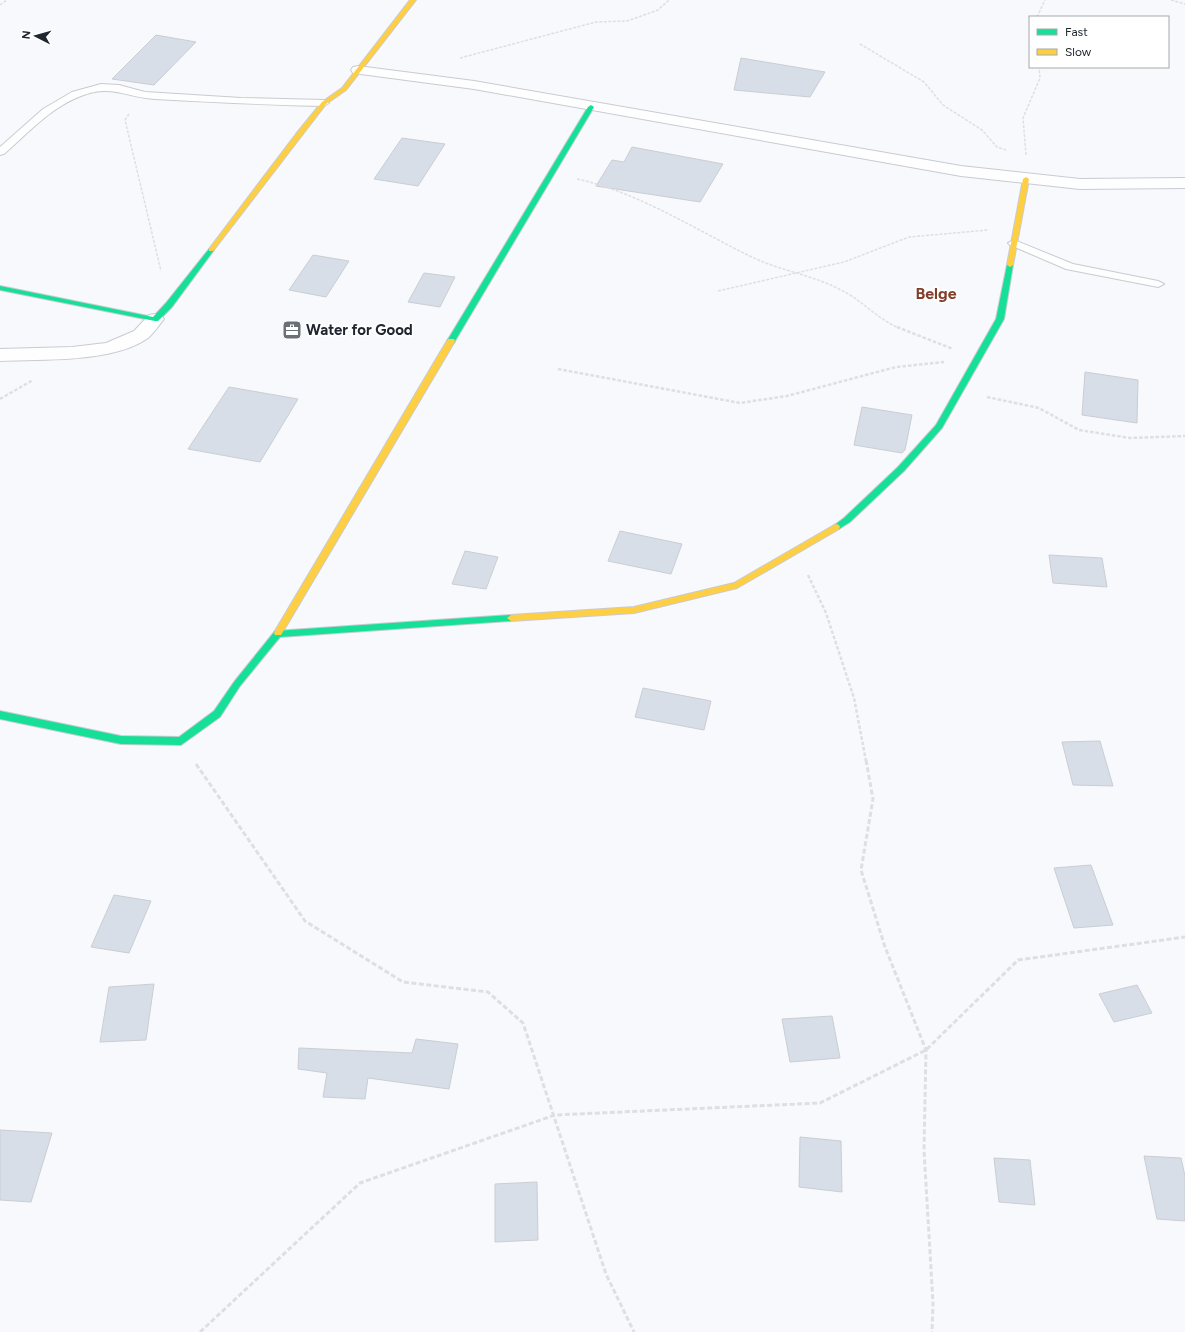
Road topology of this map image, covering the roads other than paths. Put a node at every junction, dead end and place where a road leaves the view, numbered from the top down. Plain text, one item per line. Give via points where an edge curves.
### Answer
1 (413, 0) edge
2 (358, 70) junction
3 (324, 103) junction
4 (591, 107) junction
5 (0, 152) edge
6 (1026, 179) junction
7 (1185, 183) edge
8 (1014, 243) junction
9 (1158, 284) dead end
10 (0, 288) edge
11 (155, 319) junction
12 (0, 356) edge
13 (277, 634) junction
14 (0, 715) edge

1 - 2 street
2 - 3 street via 344,88
2 - 4 street via 474,85
3 - 5 lane via 241,102 145,95 119,88 101,87 76,94 47,111
3 - 11 street via 169,305
4 - 6 street via 885,159
4 - 13 street
6 - 7 street via 1080,184
6 - 8 street
8 - 9 lane via 1070,266
8 - 13 street via 1000,319 939,426 901,469 847,520 737,585 634,610
10 - 11 street
11 - 12 street via 141,335 114,346 84,351
13 - 14 street via 216,714 181,741 121,740

